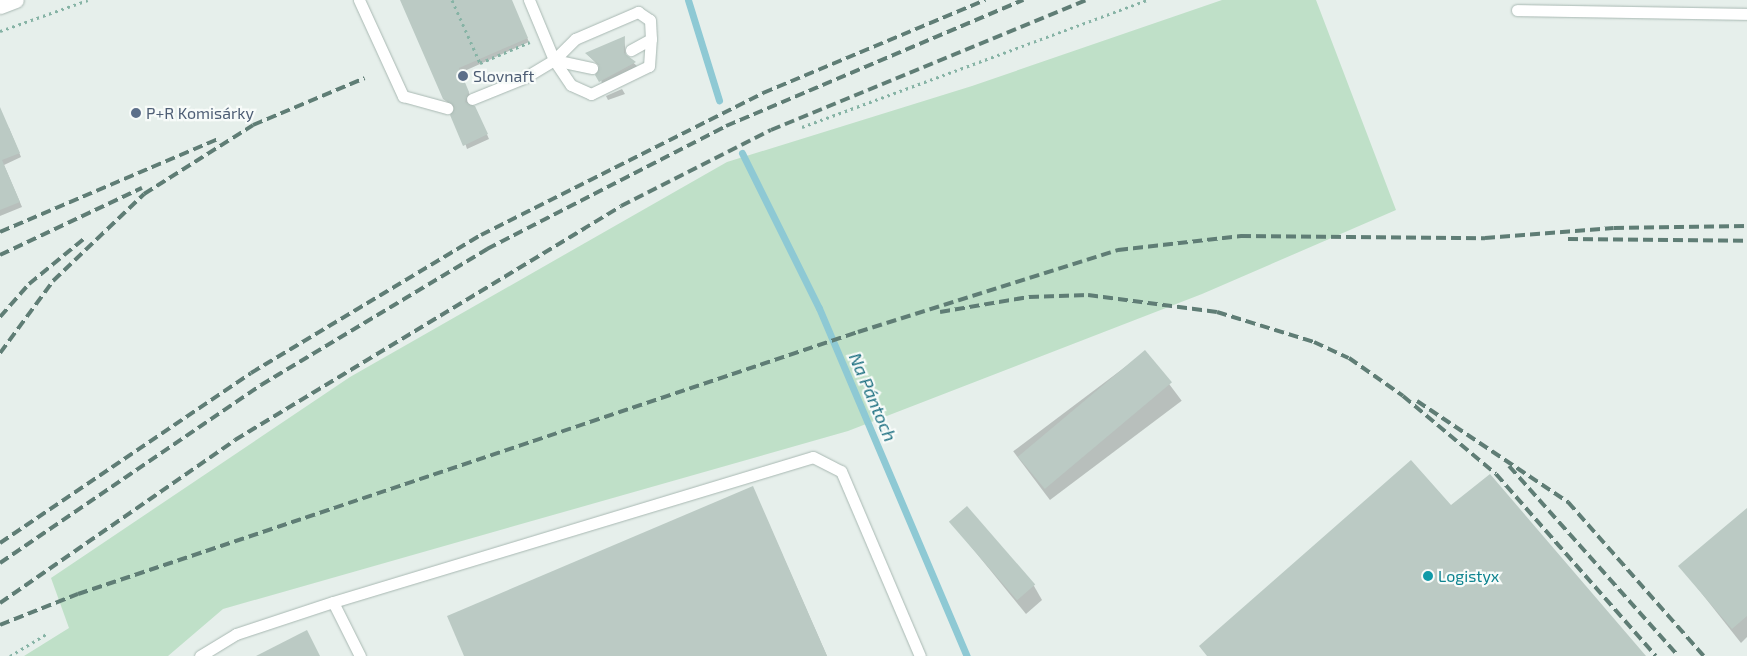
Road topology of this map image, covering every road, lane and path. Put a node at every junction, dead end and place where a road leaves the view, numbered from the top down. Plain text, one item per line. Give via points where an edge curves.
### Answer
1 (16, 0) edge
2 (88, 0) edge
3 (359, 0) edge
4 (452, 0) edge
5 (529, 0) edge
6 (1147, 0) edge
7 (0, 6) edge
8 (1517, 10) dead end
9 (1747, 14) edge
10 (0, 31) edge
11 (530, 32) dead end
12 (651, 38) junction
13 (631, 50) dead end
14 (554, 60) junction
15 (592, 68) dead end
16 (472, 99) dead end
17 (447, 108) dead end
18 (802, 128) dead end
19 (333, 602) junction
20 (48, 634) dead end
21 (10, 656) edge
22 (200, 656) edge
23 (360, 656) edge
24 (920, 656) edge

1 - 7 main road
2 - 10 path
3 - 17 lane via 403,96
4 - 11 path via 480,64 534,40
5 - 14 lane
6 - 18 path
8 - 9 lane
12 - 13 lane
12 - 14 lane via 650,20 638,12 575,39
12 - 14 lane via 649,66 591,94 570,86
14 - 15 lane
14 - 16 lane via 524,78
19 - 22 lane via 236,634
19 - 23 lane
19 - 24 lane via 813,457 840,470
20 - 21 path

